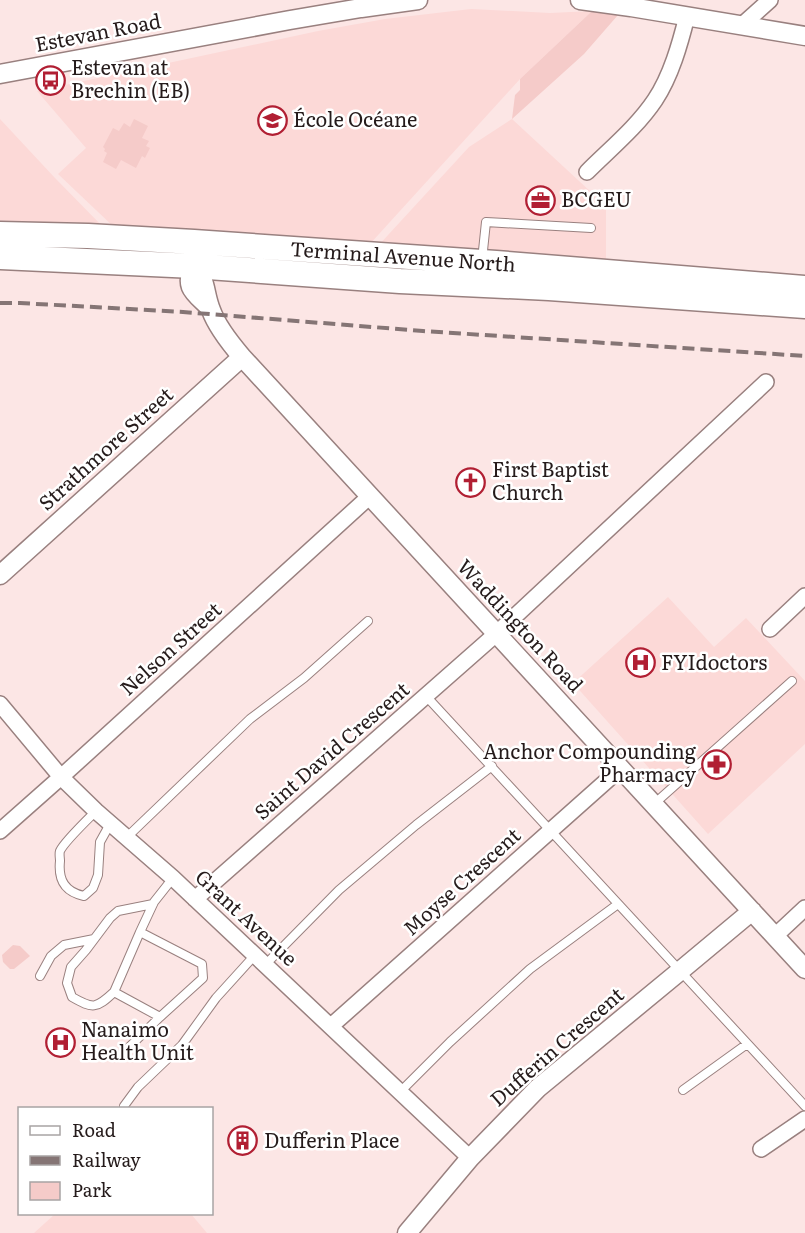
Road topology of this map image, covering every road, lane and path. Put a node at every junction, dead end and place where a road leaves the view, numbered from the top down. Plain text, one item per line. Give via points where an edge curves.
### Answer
1 (418, 0) edge
2 (579, 0) edge
3 (770, 0) edge
4 (687, 16) junction
5 (741, 26) junction
6 (805, 36) edge
7 (0, 74) edge
8 (587, 172) dead end
9 (591, 228) dead end
10 (11, 234) edge
11 (323, 252) junction
12 (0, 256) edge
13 (481, 262) junction
14 (195, 266) junction
15 (805, 288) edge
16 (805, 306) edge
17 (242, 357) junction
18 (766, 382) dead end
19 (370, 496) junction
20 (0, 575) edge
21 (805, 596) edge
22 (368, 621) dead end
23 (770, 629) dead end
24 (496, 634) junction
25 (792, 681) dead end
26 (426, 696) junction
27 (0, 704) edge
28 (492, 766) junction
29 (621, 768) junction
30 (61, 777) junction
31 (654, 804) junction
32 (96, 811) junction
33 (110, 824) junction
34 (0, 831) edge
35 (552, 831) junction
36 (126, 838) junction
37 (173, 878) junction
38 (195, 899) junction
39 (153, 904) junction
40 (618, 904) junction
41 (805, 908) edge
42 (752, 910) junction
43 (140, 932) junction
44 (775, 936) junction
45 (94, 939) junction
46 (260, 960) junction
47 (805, 969) edge
48 (680, 971) junction
49 (40, 975) dead end
50 (114, 992) junction
51 (160, 1017) junction
52 (331, 1026) junction
53 (747, 1044) junction
54 (121, 1055) dead end
55 (683, 1090) dead end
56 (400, 1092) junction
57 (124, 1106) dead end
58 (805, 1106) edge
59 (805, 1119) edge
60 (761, 1149) dead end
61 (470, 1158) junction
62 (407, 1233) edge

1 - 7 street, Estevan Road
2 - 4 street
3 - 5 street
4 - 5 street
4 - 8 street via 656,99
5 - 6 street
9 - 13 lane via 486,222
10 - 11 main road, Terminal Avenue North
10 - 14 main road via 87,247 174,254
11 - 13 main road, Terminal Avenue North
11 - 14 main road via 287,260 220,255 204,258
12 - 14 main road, Terminal Avenue North
13 - 15 main road, Terminal Avenue North
14 - 16 main road, Terminal Avenue North
14 - 17 street, Waddington Road via 204,282 210,308
17 - 19 street, Waddington Road
17 - 20 street, Strathmore Street
18 - 24 street, Saint David Crescent
19 - 24 street, Waddington Road
19 - 30 street, Nelson Street
21 - 23 street
22 - 36 lane via 250,719
24 - 26 street, Saint David Crescent
24 - 29 street, Waddington Road
25 - 31 lane
26 - 28 lane
26 - 38 street, Saint David Crescent
27 - 30 street, Grant Avenue
28 - 35 lane
28 - 46 lane via 416,825
29 - 31 street, Waddington Road
29 - 35 street, Moyse Crescent
30 - 32 street, Grant Avenue
30 - 34 street, Nelson Street
31 - 42 street, Waddington Road
32 - 33 street, Grant Avenue
32 - 33 lane via 60,851 58,872 73,894 84,896 93,888 100,842
33 - 36 street, Grant Avenue
35 - 40 lane
35 - 52 street, Moyse Crescent
36 - 37 street, Grant Avenue
37 - 38 street, Grant Avenue
37 - 39 lane
38 - 46 street, Grant Avenue
39 - 43 lane
39 - 45 lane via 118,912
40 - 48 lane
40 - 56 lane via 530,969
41 - 44 street
42 - 44 street, Waddington Road
42 - 48 street, Dufferin Crescent
43 - 50 lane
43 - 51 lane via 202,964 203,978
44 - 47 street, Waddington Road
45 - 49 lane via 64,945 51,956
45 - 50 lane via 71,967 67,983 72,997 87,1006 100,1005
46 - 52 street, Grant Avenue
46 - 57 lane via 216,998 182,1045
48 - 53 lane
48 - 61 street, Dufferin Crescent via 538,1088
50 - 51 lane
51 - 54 lane
52 - 56 street, Grant Avenue
53 - 55 lane
53 - 58 lane
56 - 61 street, Grant Avenue
59 - 60 street
61 - 62 street, Dufferin Crescent

